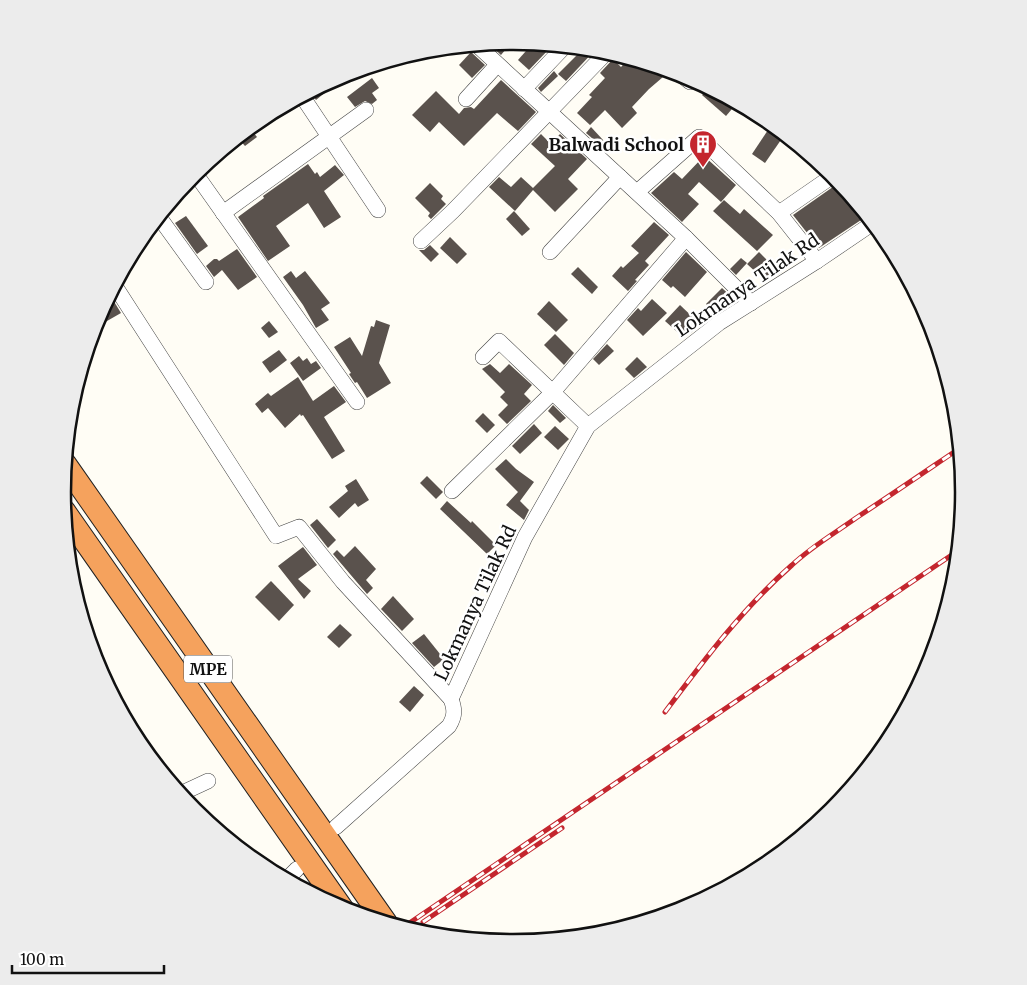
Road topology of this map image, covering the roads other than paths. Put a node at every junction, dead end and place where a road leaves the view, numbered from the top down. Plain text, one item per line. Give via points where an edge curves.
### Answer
1 (483, 51) edge
2 (558, 53) edge
3 (600, 59) edge
4 (497, 65) junction
5 (524, 88) junction
6 (466, 99) dead end
7 (306, 102) edge
8 (366, 110) dead end
9 (550, 112) junction
10 (329, 136) junction
11 (620, 177) junction
12 (826, 180) edge
13 (200, 181) edge
14 (637, 192) junction
15 (378, 210) dead end
16 (223, 213) junction
17 (779, 213) junction
18 (163, 222) edge
19 (867, 227) edge
20 (686, 238) junction
21 (421, 241) dead end
22 (550, 252) dead end
23 (817, 261) junction
24 (206, 282) dead end
25 (119, 293) edge
26 (751, 303) junction
27 (483, 358) dead end
28 (552, 393) junction
29 (357, 402) dead end
30 (588, 426) junction
31 (72, 474) edge
32 (452, 491) dead end
33 (72, 523) edge
34 (451, 699) junction
35 (208, 781) dead end
36 (187, 791) edge
37 (336, 826) dead end
38 (297, 869) dead end
39 (291, 875) edge
40 (333, 896) edge
41 (380, 915) edge

1 - 4 street
2 - 5 street
3 - 9 street
4 - 5 street
4 - 6 street
5 - 9 street
7 - 10 street
8 - 10 street
9 - 11 street
9 - 21 street
10 - 15 street
10 - 16 street
11 - 14 street
11 - 22 street
12 - 17 street
13 - 16 street
14 - 17 street via 699,137
14 - 20 street
16 - 29 street
17 - 23 street
18 - 24 street
19 - 23 street, Lokmanya Tilak Rd
20 - 26 street
20 - 28 street
23 - 26 street, Lokmanya Tilak Rd
25 - 34 street, Lokmanya Tilak Rd via 276,536 299,527 343,582
26 - 30 street, Lokmanya Tilak Rd via 719,323
27 - 28 street via 499,341
28 - 30 street
28 - 32 street
30 - 34 street, Lokmanya Tilak Rd via 525,537
31 - 41 highway, MPE
33 - 40 highway, MPE
34 - 37 street via 454,717 449,726
35 - 36 street
38 - 39 street

